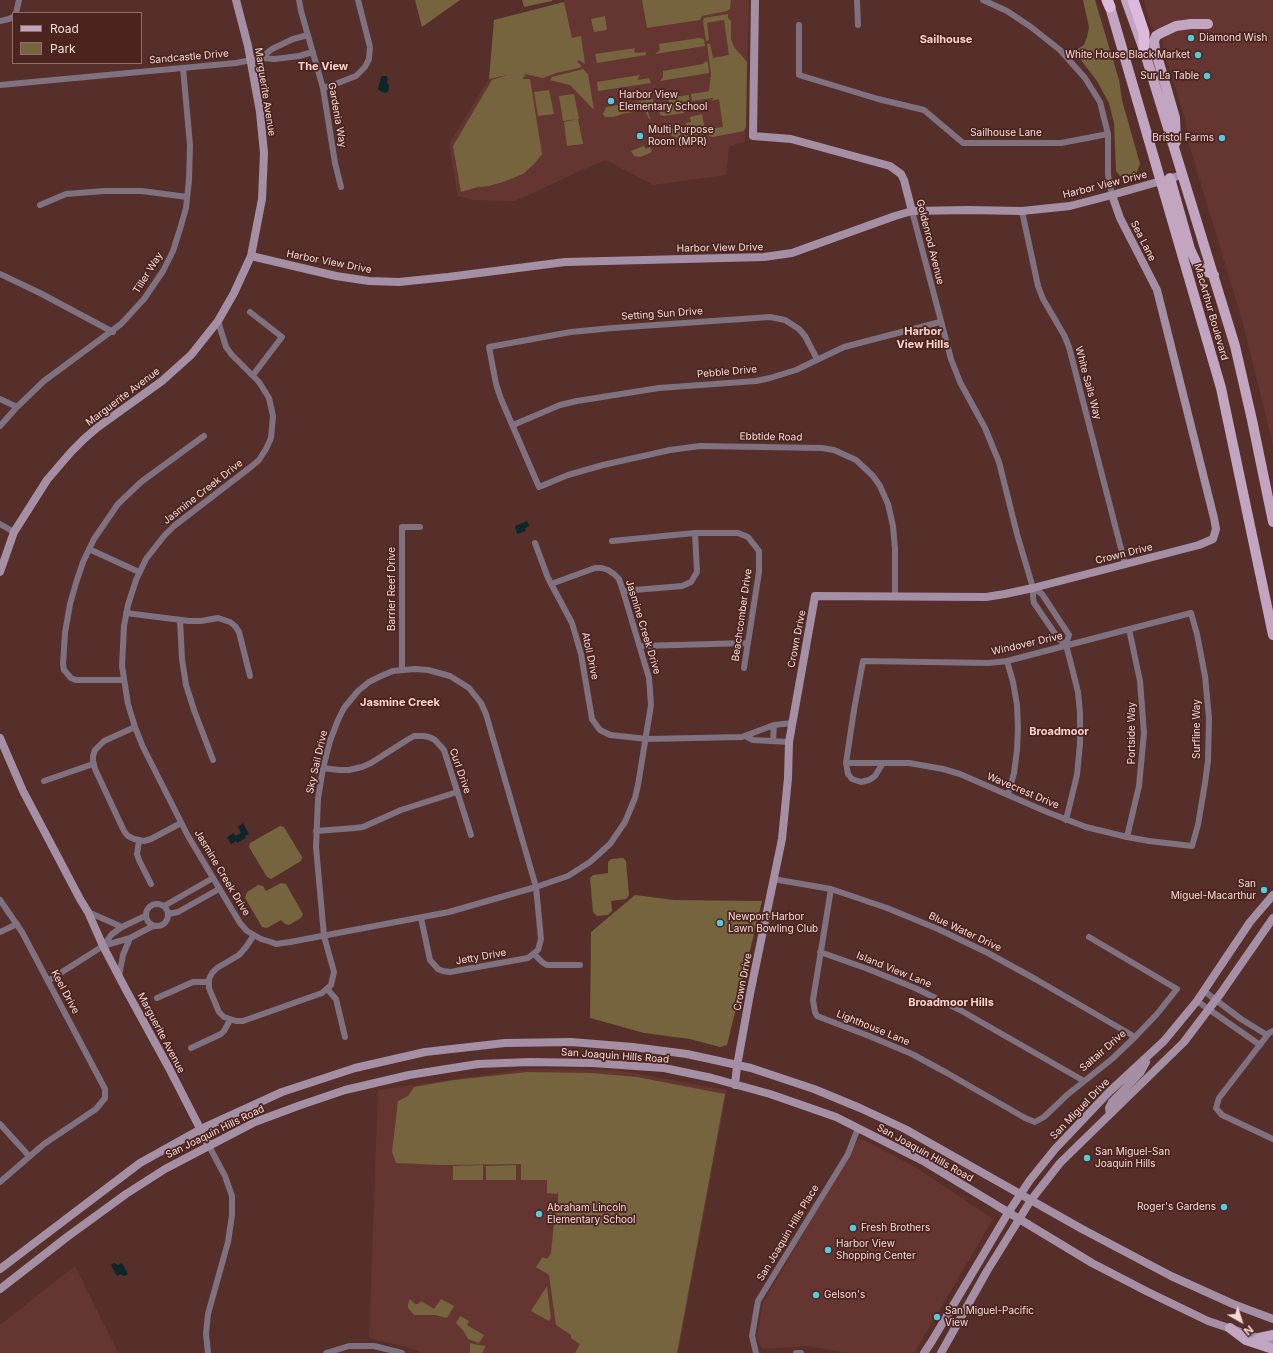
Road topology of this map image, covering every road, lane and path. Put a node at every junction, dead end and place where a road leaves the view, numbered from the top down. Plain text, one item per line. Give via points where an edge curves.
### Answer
1 (236, 0) edge
2 (299, 0) edge
3 (358, 0) edge
4 (754, 0) edge
5 (858, 0) edge
6 (983, 0) edge
7 (1126, 0) edge
8 (1133, 0) edge
9 (19, 1) edge
10 (1108, 2) edge
11 (16, 12) edge
12 (12, 18) edge
13 (0, 21) edge
14 (1208, 24) dead end
15 (799, 25) dead end
16 (858, 25) dead end
17 (308, 35) junction
18 (1144, 50) junction
19 (313, 52) junction
20 (261, 58) junction
21 (250, 61) junction
22 (183, 68) junction
23 (0, 85) edge
24 (323, 88) junction
25 (1108, 134) junction
26 (1177, 158) junction
27 (1182, 174) junction
28 (1165, 179) junction
29 (341, 187) dead end
30 (1112, 195) junction
31 (187, 197) junction
32 (40, 205) dead end
33 (912, 211) junction
34 (1022, 211) junction
35 (251, 256) junction
36 (0, 274) edge
37 (1214, 275) junction
38 (250, 312) dead end
39 (218, 321) junction
40 (940, 322) junction
41 (112, 332) junction
42 (817, 359) junction
43 (253, 375) junction
44 (0, 399) edge
45 (17, 407) junction
46 (512, 425) junction
47 (0, 426) edge
48 (204, 436) dead end
49 (1273, 522) edge
50 (0, 524) edge
51 (420, 527) dead end
52 (14, 532) junction
53 (695, 533) junction
54 (1213, 539) joint
55 (612, 541) dead end
56 (535, 543) dead end
57 (89, 549) junction
58 (1125, 564) junction
59 (0, 572) edge
60 (139, 572) junction
61 (551, 584) junction
62 (1033, 588) junction
63 (623, 591) junction
64 (894, 597) junction
65 (126, 613) junction
66 (1192, 613) joint
67 (180, 620) junction
68 (1129, 629) junction
69 (1273, 635) edge
70 (748, 643) junction
71 (1066, 645) junction
72 (640, 646) junction
73 (1006, 660) junction
74 (744, 668) dead end
75 (402, 670) junction
76 (250, 676) dead end
77 (124, 680) junction
78 (792, 723) junction
79 (774, 726) junction
80 (135, 727) junction
81 (744, 736) junction
82 (0, 738) edge
83 (646, 739) junction
84 (773, 740) junction
85 (789, 742) junction
86 (213, 760) dead end
87 (846, 763) junction
88 (883, 763) junction
89 (93, 764) junction
90 (323, 768) junction
91 (44, 782) dead end
92 (457, 792) junction
93 (1008, 795) junction
94 (1066, 820) junction
95 (180, 822) junction
96 (316, 831) junction
97 (472, 835) dead end
98 (1127, 837) junction
99 (139, 841) junction
100 (1192, 846) joint
101 (213, 878) junction
102 (773, 878) junction
103 (151, 884) dead end
104 (536, 887) junction
105 (830, 888) junction
106 (219, 889) junction
107 (1273, 895) edge
108 (0, 900) edge
109 (164, 906) junction
110 (88, 912) junction
111 (168, 914) junction
112 (145, 916) junction
113 (420, 918) junction
114 (1273, 918) edge
115 (17, 924) junction
116 (153, 926) junction
117 (122, 927) junction
118 (0, 932) edge
119 (254, 936) junction
120 (324, 936) junction
121 (1089, 937) dead end
122 (130, 938) junction
123 (103, 946) junction
124 (820, 952) junction
125 (534, 954) junction
126 (580, 965) dead end
127 (119, 976) junction
128 (48, 981) junction
129 (209, 982) junction
130 (328, 990) junction
131 (1204, 991) junction
132 (157, 998) dead end
133 (1216, 1000) junction
134 (1197, 1001) junction
135 (1209, 1009) junction
136 (230, 1020) junction
137 (1273, 1031) edge
138 (1267, 1035) junction
139 (345, 1037) dead end
140 (1135, 1037) junction
141 (1260, 1045) junction
142 (191, 1048) dead end
143 (1148, 1058) junction
144 (737, 1066) junction
145 (1084, 1081) junction
146 (735, 1085) junction
147 (1110, 1114) junction
148 (1035, 1122) joint
149 (0, 1124) edge
150 (858, 1128) junction
151 (201, 1129) junction
152 (1273, 1139) edge
153 (209, 1146) junction
154 (29, 1156) junction
155 (0, 1182) edge
156 (1019, 1194) junction
157 (1031, 1200) junction
158 (1008, 1213) junction
159 (1018, 1219) junction
160 (0, 1269) edge
161 (0, 1289) edge
162 (1273, 1319) edge
163 (1230, 1328) junction
164 (1273, 1335) edge
165 (1259, 1338) junction
166 (1273, 1343) edge
167 (1273, 1349) edge
168 (208, 1353) edge
169 (326, 1353) edge
170 (402, 1353) edge
171 (756, 1353) edge
172 (796, 1353) edge
173 (801, 1353) edge
174 (924, 1353) edge
175 (941, 1353) edge

1 - 21 main road, Marguerite Avenue
2 - 17 street, Gardenia Way
3 - 24 street via 370,47 369,58 356,76
4 - 33 main road, Goldenrod Avenue via 753,136 790,139 890,166 901,174 904,180
5 - 16 street
6 - 25 street, Sea Lane via 1013,15 1060,50 1085,78 1100,102
7 - 18 main road, MacArthur Boulevard
8 - 18 highway via 1144,33
9 - 11 street
10 - 28 main road, MacArthur Boulevard
12 - 13 street
14 - 26 main road via 1176,26 1161,32 1154,41 1175,118
15 - 25 street, Sailhouse Lane via 799,75 924,110 963,143 1061,144
17 - 19 street, Gardenia Way
17 - 20 street, Sandcastle Drive via 272,49
18 - 26 main road, MacArthur Boulevard
19 - 20 street, Sandcastle Drive via 275,59
19 - 24 street, Gardenia Way
20 - 21 street, Sandcastle Drive
21 - 22 street, Sandcastle Drive
21 - 35 main road, Marguerite Avenue via 260,112 264,153 262,198
22 - 23 street, Sandcastle Drive
22 - 31 street, Tiller Way via 190,145
24 - 29 street, Gardenia Way
25 - 30 street, Sea Lane via 1108,175
26 - 27 main road, MacArthur Boulevard
27 - 28 main road, Harbor View Drive
27 - 37 main road, MacArthur Boulevard
28 - 30 main road, Harbor View Drive
28 - 37 main road via 1197,264
28 - 69 main road, MacArthur Boulevard via 1221,388
30 - 34 main road, Harbor View Drive via 1070,206
30 - 54 main road, Sea Lane via 1120,218 1157,290 1214,518 1216,529
31 - 32 street via 142,191 104,190 66,194
31 - 41 street, Tiller Way via 173,251 163,271 144,299
33 - 34 main road, Harbor View Drive
33 - 35 main road, Harbor View Drive via 792,253 764,257 565,262 400,282 336,276
33 - 40 street, Goldenrod Avenue
34 - 58 street, White Sails Way via 1038,286 1069,347
35 - 39 main road, Marguerite Avenue
36 - 41 street
37 - 49 main road, MacArthur Boulevard via 1235,346
38 - 43 street via 282,337
39 - 43 street, Jasmine Creek Drive via 226,347
39 - 52 main road, Marguerite Avenue via 190,355 162,381 98,427 71,452 47,480
40 - 42 street, Pebble Drive via 844,347
40 - 62 street, Goldenrod Avenue via 955,370 995,450
41 - 45 street, Tiller Way via 59,369
42 - 46 street, Pebble Drive via 796,370 756,381 659,388 577,401
42 - 46 street, Setting Sun Drive via 799,329 784,320 770,317 571,332 489,347 496,384
43 - 60 street, Jasmine Creek Drive via 265,390 272,407 273,429 266,450 252,466 168,531 154,547
44 - 45 street
45 - 47 street, Tiller Way
46 - 64 street, Ebbtide Road via 540,487 579,471 680,448 700,446 814,448 834,450 850,457 865,467 885,497 894,538
48 - 57 street via 133,489 111,512
50 - 52 street
51 - 75 street, Barrier Reef Drive via 402,527
52 - 59 main road, Marguerite Avenue
53 - 55 street, Beachcomber Drive
53 - 63 street via 697,572 691,582 682,586
53 - 70 street, Beachcomber Drive via 738,533 748,537 759,551 759,572
54 - 58 main road, Crown Drive
56 - 61 street, Atoll Drive
57 - 60 street
57 - 77 street via 69,611 65,633 64,670 76,680
58 - 62 main road, Crown Drive
60 - 65 street, Jasmine Creek Drive
61 - 63 street, Jasmine Creek Drive via 595,568 602,568 619,579
61 - 83 street, Atoll Drive via 565,608 577,638 595,725 606,734
62 - 64 main road, Crown Drive via 986,597
62 - 71 street, Goldenrod Avenue via 1034,603 1058,638
62 - 71 street, Goldenrod Avenue via 1042,594 1069,635
63 - 72 street, Jasmine Creek Drive
64 - 78 main road, Crown Drive via 815,596
65 - 67 street
65 - 77 street, Jasmine Creek Drive via 122,645
66 - 68 street, Windover Drive
66 - 100 street, Surfline Way via 1205,676 1209,726 1205,783
67 - 76 street via 201,621 218,618 236,626
67 - 86 street via 181,654 186,684
68 - 71 street, Windover Drive
68 - 98 street, Portside Way via 1140,681 1144,733 1140,786
70 - 72 street
70 - 74 street, Beachcomber Drive
71 - 73 street, Windover Drive
71 - 94 street, Goldenrod Avenue via 1078,692 1080,728 1077,775
72 - 83 street, Jasmine Creek Drive via 651,692
73 - 87 street, Windover Drive via 989,663 863,661
73 - 93 street via 1013,682 1018,728 1014,773
75 - 90 street, Sky Sail Drive via 377,678 352,697 338,720
75 - 104 street, Sky Sail Drive via 428,670 450,676 469,688 481,703
77 - 80 street, Jasmine Creek Drive
78 - 79 street
78 - 85 main road, Crown Drive
79 - 81 street
79 - 84 street
80 - 89 street via 99,744 93,756
80 - 95 street, Jasmine Creek Drive
81 - 83 street, Atoll Drive
81 - 84 street via 753,740
82 - 110 main road, Marguerite Avenue via 23,791
83 - 104 street, Jasmine Creek Drive via 635,798 618,833 600,854 581,869
84 - 85 street
85 - 102 main road, Crown Drive via 782,839
87 - 88 street, Wavecrest Drive
87 - 88 street via 848,774 852,779 861,782 875,776
88 - 93 street, Wavecrest Drive via 943,769
89 - 91 street
89 - 99 street via 124,831
90 - 92 street, Curl Drive via 349,770 362,767 414,736 423,736 435,740 444,750
90 - 96 street, Sky Sail Drive
92 - 96 street via 400,810 363,826
92 - 97 street, Curl Drive
93 - 94 street, Wavecrest Drive
94 - 98 street, Wavecrest Drive
95 - 99 street via 150,839
95 - 101 street, Jasmine Creek Drive
96 - 120 street, Sky Sail Drive via 316,863
98 - 100 street, Wavecrest Drive
99 - 103 street via 137,854
101 - 106 street, Jasmine Creek Drive
101 - 109 street
102 - 105 street, Blue Water Drive
102 - 144 main road, Crown Drive
104 - 113 street, Jasmine Creek Drive
104 - 125 street via 541,939 540,946
105 - 124 street, Lighthouse Lane
105 - 140 street, Blue Water Drive via 887,908 988,953
106 - 111 street via 178,912
106 - 119 street, Jasmine Creek Drive via 240,923
107 - 131 main road, San Miguel Drive via 1250,922
108 - 115 street, Keel Drive
109 - 111 street
109 - 112 street via 153,904 147,909
110 - 117 street
110 - 123 main road, Marguerite Avenue
111 - 116 street via 164,924
112 - 116 street
112 - 117 street
113 - 120 street, Jasmine Creek Drive
113 - 125 street, Jetty Drive via 430,960 443,971 523,960
114 - 133 main road
115 - 118 street
115 - 128 street, Keel Drive
116 - 122 street
117 - 123 street via 112,934
119 - 120 street, Jasmine Creek Drive via 276,944
119 - 129 street via 239,955 212,973
120 - 130 street, Sky Sail Drive via 334,972
121 - 140 street, Saltair Drive via 1177,989
122 - 123 street
122 - 127 street
123 - 127 main road, Marguerite Avenue
123 - 128 street
124 - 145 street, Island View Lane via 908,985 960,1010
124 - 148 street, Lighthouse Lane via 813,1000 817,1016 912,1054
125 - 126 street via 547,965
127 - 151 main road, Marguerite Avenue
128 - 154 street, Keel Drive via 102,1081 105,1098 96,1109
129 - 132 street via 193,982
129 - 136 street via 210,991 220,1012
130 - 136 street via 243,1021
130 - 139 street via 336,999
131 - 133 street
131 - 134 main road, San Miguel Drive
133 - 135 main road
133 - 138 street
134 - 135 street
134 - 143 main road, San Miguel Drive
135 - 141 street
135 - 147 main road via 1184,1042
136 - 142 street via 221,1034
137 - 138 street
138 - 141 street
140 - 145 street, Saltair Drive
141 - 152 street via 1219,1098 1216,1108 1222,1115
143 - 147 main road via 1140,1073 1112,1102
143 - 156 main road, San Miguel Drive via 1109,1092 1055,1149
144 - 146 main road, Crown Drive
144 - 151 main road, San Joaquin Hills Road via 679,1053 571,1042 506,1043 437,1050 355,1068 282,1092
144 - 156 main road, San Joaquin Hills Road via 751,1068 814,1089 860,1108 905,1129
145 - 148 street, Saltair Drive
146 - 150 main road, San Joaquin Hills Road via 836,1117
146 - 153 main road, San Joaquin Hills Road via 664,1068 530,1062 478,1064 409,1075 345,1090 255,1122
147 - 157 main road via 1060,1163
149 - 154 street
150 - 158 main road, San Joaquin Hills Road via 925,1162
150 - 171 street, San Joaquin Hills Place via 848,1154 758,1301 752,1336
151 - 153 main road, Marguerite Avenue
151 - 160 main road, San Joaquin Hills Road via 140,1163
153 - 161 main road, San Joaquin Hills Road via 165,1169 126,1194
153 - 168 street, Marguerite Avenue via 232,1196 232,1215 228,1242 208,1314
154 - 155 street
156 - 157 main road, San Joaquin Hills Road
156 - 158 main road, San Miguel Drive
157 - 159 main road
157 - 162 main road, San Joaquin Hills Road via 1171,1276
158 - 159 main road, San Joaquin Hills Road
158 - 174 main road, San Miguel Drive
159 - 163 main road, San Joaquin Hills Road via 1092,1263 1148,1292 1208,1321
159 - 175 main road
163 - 165 main road, San Joaquin Hills Road
163 - 167 main road via 1246,1340
164 - 165 main road
165 - 166 main road, San Joaquin Hills Road
169 - 170 street via 349,1346 374,1346
172 - 173 street

